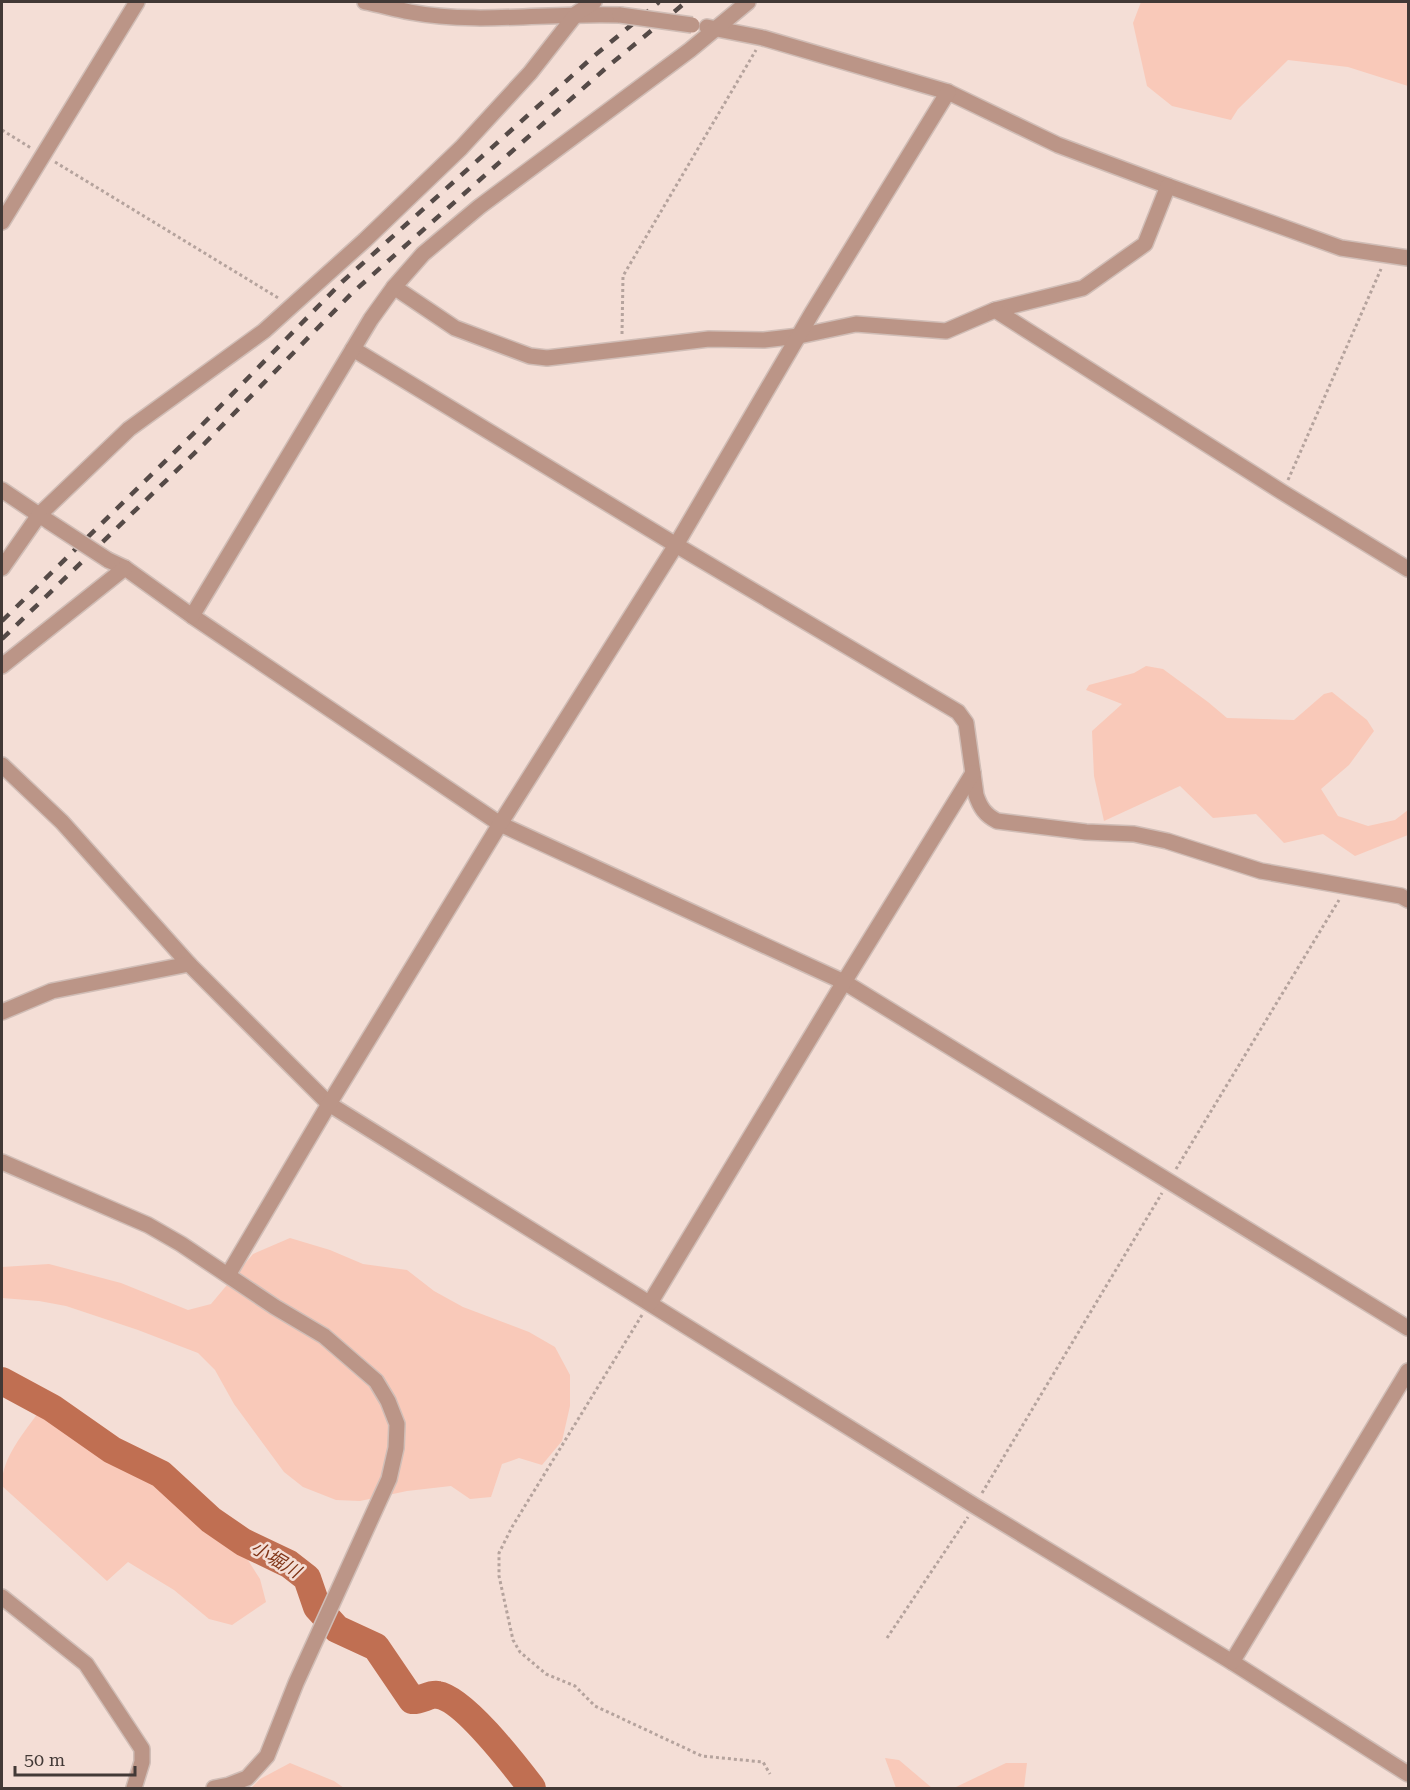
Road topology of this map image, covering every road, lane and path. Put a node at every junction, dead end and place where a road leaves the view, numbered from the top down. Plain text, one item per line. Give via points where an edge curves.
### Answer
1 (137, 2) edge
2 (365, 2) edge
3 (594, 2) edge
4 (748, 2) edge
5 (577, 13) junction
6 (714, 28) junction
7 (764, 38) junction
8 (948, 92) junction
9 (2, 130) edge
10 (43, 155) junction
11 (1168, 186) junction
12 (2, 222) edge
13 (1388, 255) junction
14 (1408, 258) edge
15 (394, 287) junction
16 (292, 306) junction
17 (995, 310) junction
18 (799, 336) junction
19 (622, 348) junction
20 (354, 349) junction
21 (2, 490) edge
22 (1282, 492) junction
23 (44, 518) junction
24 (676, 545) junction
25 (2, 568) edge
26 (125, 568) junction
27 (1408, 569) edge
28 (192, 616) junction
29 (2, 666) edge
30 (2, 765) edge
31 (973, 773) junction
32 (500, 824) junction
33 (1347, 886) junction
34 (1408, 900) edge
35 (189, 964) junction
36 (844, 982) junction
37 (2, 1012) edge
38 (329, 1104) junction
39 (2, 1162) edge
40 (1169, 1182) junction
41 (228, 1275) junction
42 (650, 1303) junction
43 (1408, 1328) edge
44 (1408, 1371) edge
45 (975, 1506) junction
46 (2, 1597) edge
47 (887, 1638) dead end
48 (1232, 1662) junction
49 (770, 1774) dead end
50 (1408, 1774) edge
51 (134, 1788) edge
52 (214, 1788) edge

1 - 10 street
2 - 5 street via 411,12 463,16
3 - 5 street
4 - 6 street
5 - 6 street, bridge
5 - 16 street via 530,73 461,148
6 - 7 street
6 - 15 street via 479,207 423,254
7 - 8 street
7 - 19 path via 623,276
8 - 11 street via 1058,145
8 - 18 street
9 - 10 path
10 - 12 street
10 - 16 path
11 - 13 street via 1341,248
11 - 17 street via 1145,244 1083,288
13 - 14 street
13 - 22 path
15 - 19 street via 455,328 530,356 547,358
15 - 20 street
16 - 23 street via 264,331 129,429
17 - 18 street via 946,331 855,324
17 - 22 street
18 - 19 street via 709,339
18 - 24 street
20 - 24 street
20 - 28 street
21 - 23 street
22 - 27 street
23 - 25 street
23 - 26 street, bridge
24 - 31 street via 958,712 966,723
24 - 32 street
26 - 28 street
26 - 29 street
28 - 32 street
30 - 35 street via 62,822
31 - 33 street via 980,806 997,820 1134,834 1262,871
31 - 36 street
32 - 36 street
32 - 38 street
33 - 34 street
33 - 40 path
35 - 37 street via 52,991
35 - 38 street
36 - 40 street
36 - 42 street
38 - 41 street
38 - 42 street
39 - 41 street via 148,1226
40 - 43 street
40 - 45 path
41 - 52 street via 324,1336 359,1364 376,1381 397,1424 389,1479 267,1756 247,1778
42 - 45 street
42 - 49 path via 499,1553 499,1576 513,1640 537,1667 574,1686 596,1706 702,1756 763,1762
44 - 48 street
45 - 47 path
45 - 48 street
46 - 51 street via 81,1659 92,1673 142,1749
48 - 50 street

